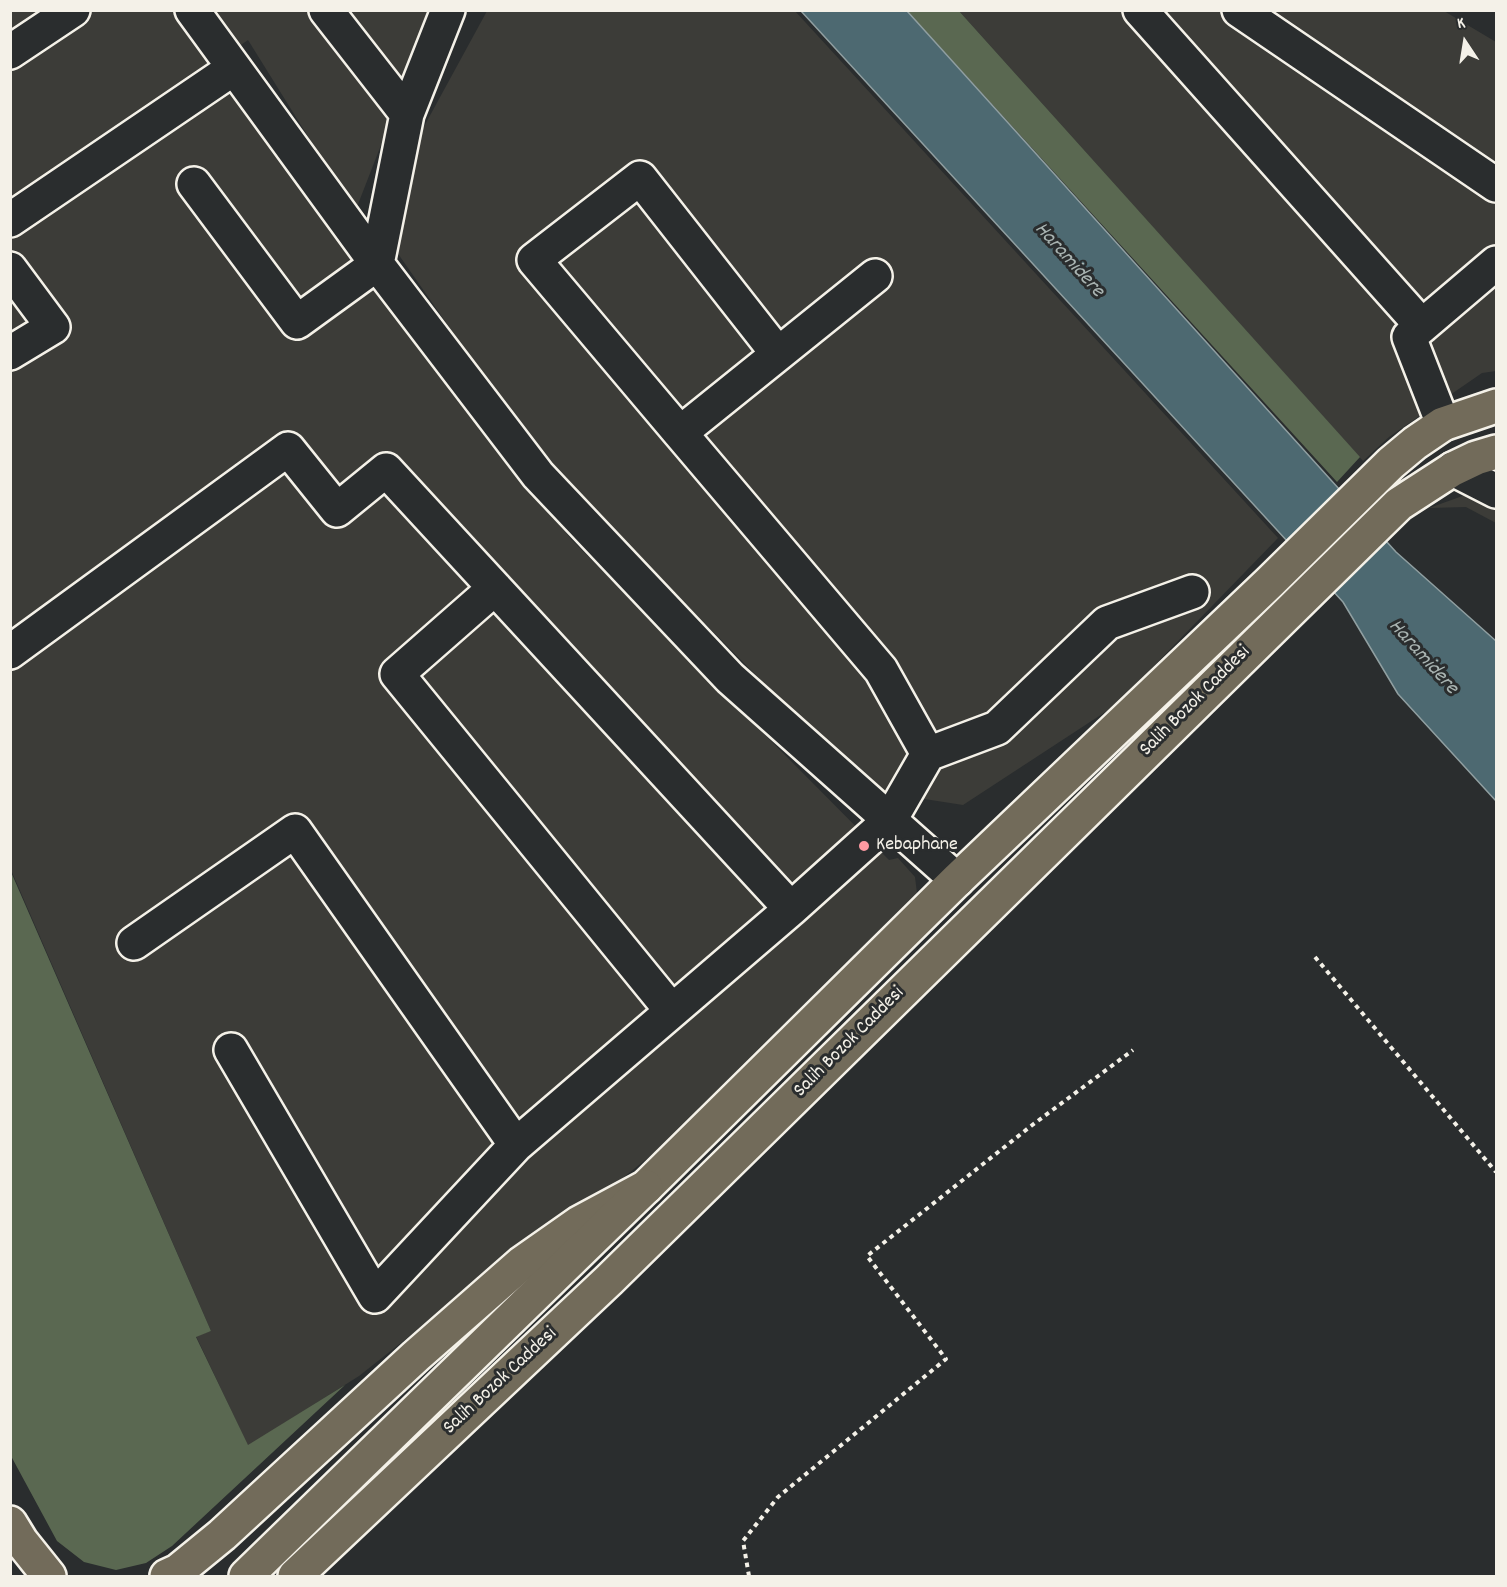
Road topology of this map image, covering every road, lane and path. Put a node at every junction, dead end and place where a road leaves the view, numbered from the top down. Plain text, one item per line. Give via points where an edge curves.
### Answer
1 (73, 10) edge
2 (192, 10) edge
3 (326, 10) edge
4 (448, 10) edge
5 (1140, 10) edge
6 (1239, 10) edge
7 (10, 52) edge
8 (234, 68) junction
9 (407, 114) junction
10 (194, 184) dead end
11 (1497, 185) edge
12 (10, 220) edge
13 (1497, 263) edge
14 (377, 264) junction
15 (10, 269) edge
16 (875, 276) dead end
17 (1422, 326) junction
18 (10, 353) edge
19 (778, 354) junction
20 (1497, 406) edge
21 (1443, 424) junction
22 (680, 433) junction
23 (1497, 452) edge
24 (1453, 469) junction
25 (1497, 491) edge
26 (495, 588) junction
27 (1192, 592) dead end
28 (10, 652) edge
29 (928, 754) junction
30 (890, 820) junction
31 (957, 880) junction
32 (791, 909) junction
33 (134, 943) dead end
34 (1315, 957) dead end
35 (672, 1011) junction
36 (231, 1050) dead end
37 (1133, 1050) dead end
38 (516, 1145) junction
39 (1497, 1172) edge
40 (646, 1187) junction
41 (10, 1523) edge
42 (49, 1576) edge
43 (167, 1576) edge
44 (246, 1576) edge
45 (294, 1576) edge
46 (749, 1576) edge

1 - 7 lane
2 - 8 lane
3 - 9 lane
4 - 9 lane
5 - 17 lane
6 - 11 lane
8 - 12 lane
8 - 14 lane
9 - 14 lane
10 - 14 lane via 297,322
13 - 17 lane
14 - 30 lane via 538,475 730,678
15 - 18 lane via 52,327
16 - 19 lane
17 - 21 lane via 1409,337
19 - 22 lane
19 - 22 lane via 640,178 534,260
20 - 21 main road, Salih Bozok Caddesi
21 - 31 main road, Salih Bozok Caddesi via 1391,463
22 - 29 lane via 880,670
23 - 24 main road, Salih Bozok Caddesi
24 - 25 lane
24 - 45 main road, Salih Bozok Caddesi via 1399,504 609,1280
26 - 28 lane via 386,470 337,510 288,449
26 - 32 lane
26 - 35 lane via 397,674
27 - 29 lane via 1107,623 997,728
29 - 30 lane
30 - 31 lane
30 - 32 lane
31 - 40 main road, Salih Bozok Caddesi
32 - 35 lane
33 - 38 lane via 294,831
34 - 39 path
35 - 38 lane
36 - 38 lane via 375,1296
37 - 46 path via 867,1256 946,1359 778,1497 742,1541
40 - 43 main road via 579,1223 522,1263 222,1534
40 - 44 main road, Salih Bozok Caddesi
41 - 42 main road

